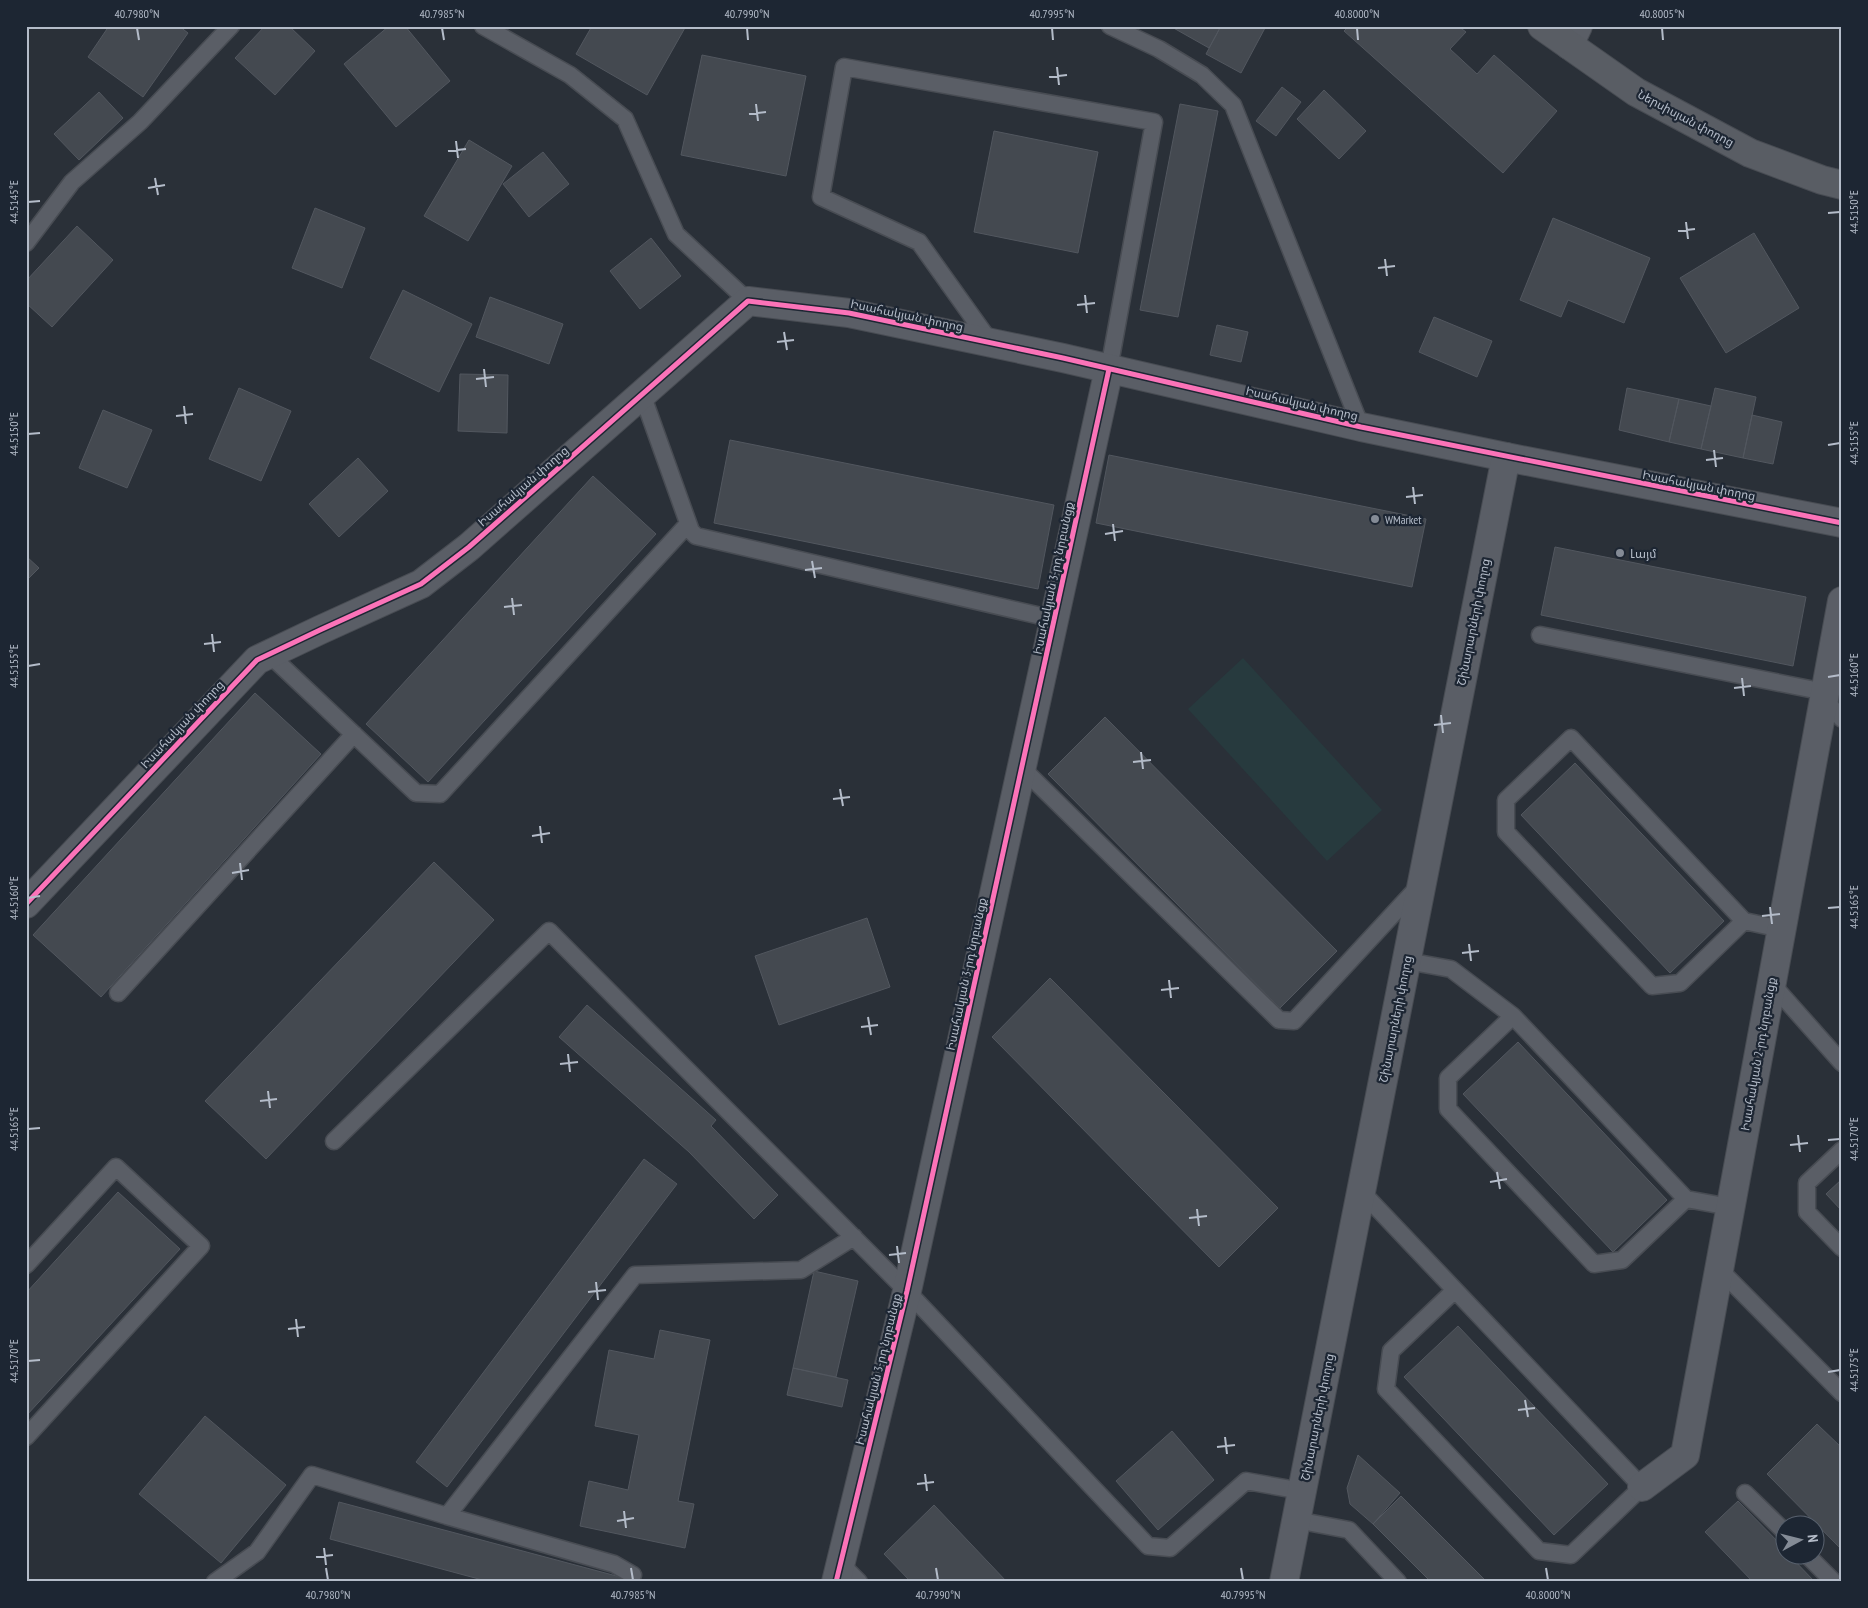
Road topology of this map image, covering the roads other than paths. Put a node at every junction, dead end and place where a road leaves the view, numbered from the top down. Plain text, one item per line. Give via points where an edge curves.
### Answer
1 (231, 26) edge
2 (483, 26) edge
3 (1110, 26) edge
4 (1542, 26) edge
5 (1574, 35) edge
6 (1842, 185) edge
7 (26, 243) edge
8 (748, 301) junction
9 (991, 343) junction
10 (1109, 369) junction
11 (642, 394) junction
12 (1361, 427) junction
13 (1506, 457) junction
14 (1842, 523) edge
15 (688, 524) junction
16 (1842, 601) edge
17 (1054, 620) junction
18 (1540, 634) dead end
19 (270, 655) junction
20 (1830, 703) edge
21 (354, 734) junction
22 (1022, 768) junction
23 (1422, 882) junction
24 (26, 904) edge
25 (1744, 921) junction
26 (1781, 929) junction
27 (1407, 961) junction
28 (1771, 983) junction
29 (118, 993) dead end
30 (1513, 1016) junction
31 (1842, 1062) edge
32 (334, 1141) dead end
33 (1842, 1150) edge
34 (1361, 1191) junction
35 (1686, 1199) junction
36 (1730, 1207) junction
37 (854, 1237) junction
38 (1842, 1248) edge
39 (26, 1265) edge
40 (1718, 1269) junction
41 (1455, 1290) junction
42 (907, 1291) junction
43 (1842, 1393) edge
44 (26, 1437) edge
45 (1642, 1487) junction
46 (1302, 1491) junction
47 (1745, 1493) dead end
48 (447, 1516) junction
49 (1296, 1520) junction
50 (1776, 1523) edge
51 (1818, 1566) edge
52 (633, 1575) dead end
53 (845, 1576) edge
54 (215, 1582) edge
55 (1284, 1582) edge
56 (1398, 1582) edge
57 (1834, 1582) edge

1 - 7 lane via 140,122 72,182
2 - 8 lane via 570,76 625,119 676,234
3 - 12 lane via 1160,49 1202,75 1233,105
4 - 5 main road, Ներսիսյան փողոց
5 - 6 main road, Ներսիսյան փողոց via 1636,92 1750,153
8 - 9 street, Իսահակյան փողոց via 849,313
8 - 11 street, Իսահակյան փողոց
9 - 10 street, Իսահակյան փողոց
9 - 10 lane via 919,242 821,197 844,67 1154,122
10 - 12 street, Իսահակյան փողոց
10 - 17 street, Իսահակյան 3-րդ նրբանցք
11 - 15 lane
11 - 19 street, Իսահակյան փողոց via 469,547 421,584
12 - 13 street, Իսահակյան փողոց
13 - 14 street, Իսահակյան փողոց
13 - 23 street, Շինարարների փողոց
15 - 17 lane via 696,536
15 - 21 lane via 440,794 416,793
16 - 20 street, Իսահակյան 2-րդ նրբանցք
17 - 22 street, Իսահակյան 3-րդ նրբանցք
18 - 20 lane
19 - 21 lane
19 - 24 street, Իսահակյան փողոց via 257,660
20 - 26 street, Իսահակյան 2-րդ նրբանցք
21 - 29 lane
22 - 23 lane via 1279,1020 1294,1021
22 - 42 street, Իսահակյան 3-րդ նրբանցք
23 - 27 street, Շինարարների փողոց
25 - 25 lane via 1680,983 1652,986 1506,832 1506,800 1571,738
25 - 26 lane
26 - 28 street, Իսահակյան 2-րդ նրբանցք
27 - 30 lane via 1451,970
27 - 34 street, Շինարարների փողոց
28 - 31 lane
28 - 36 street, Իսահակյան 2-րդ նրբանցք
30 - 35 lane
30 - 35 lane via 1448,1078 1448,1109 1594,1264 1622,1260
32 - 37 lane via 549,930
33 - 38 lane via 1807,1183 1807,1212
34 - 41 lane
34 - 46 street, Շինարարների փողոց
35 - 36 lane
36 - 40 street, Իսահակյան 2-րդ նրբանցք
37 - 42 lane
37 - 48 lane via 801,1270 635,1275
39 - 44 lane via 116,1167 201,1246
40 - 43 lane
40 - 45 street, Իսահակյան 2-րդ նրբանցք via 1685,1455
41 - 45 lane
41 - 45 lane via 1391,1351 1386,1389 1539,1551 1571,1555
42 - 46 lane via 1148,1546 1170,1548 1246,1481
42 - 53 street, Իսահակյան 3-րդ նրբանցք
46 - 49 street, Շինարարների փողոց
47 - 50 lane
48 - 52 lane via 614,1564
48 - 54 lane via 312,1475 257,1552
49 - 55 street, Շինարարների փողոց
49 - 56 lane via 1349,1530
51 - 57 lane

